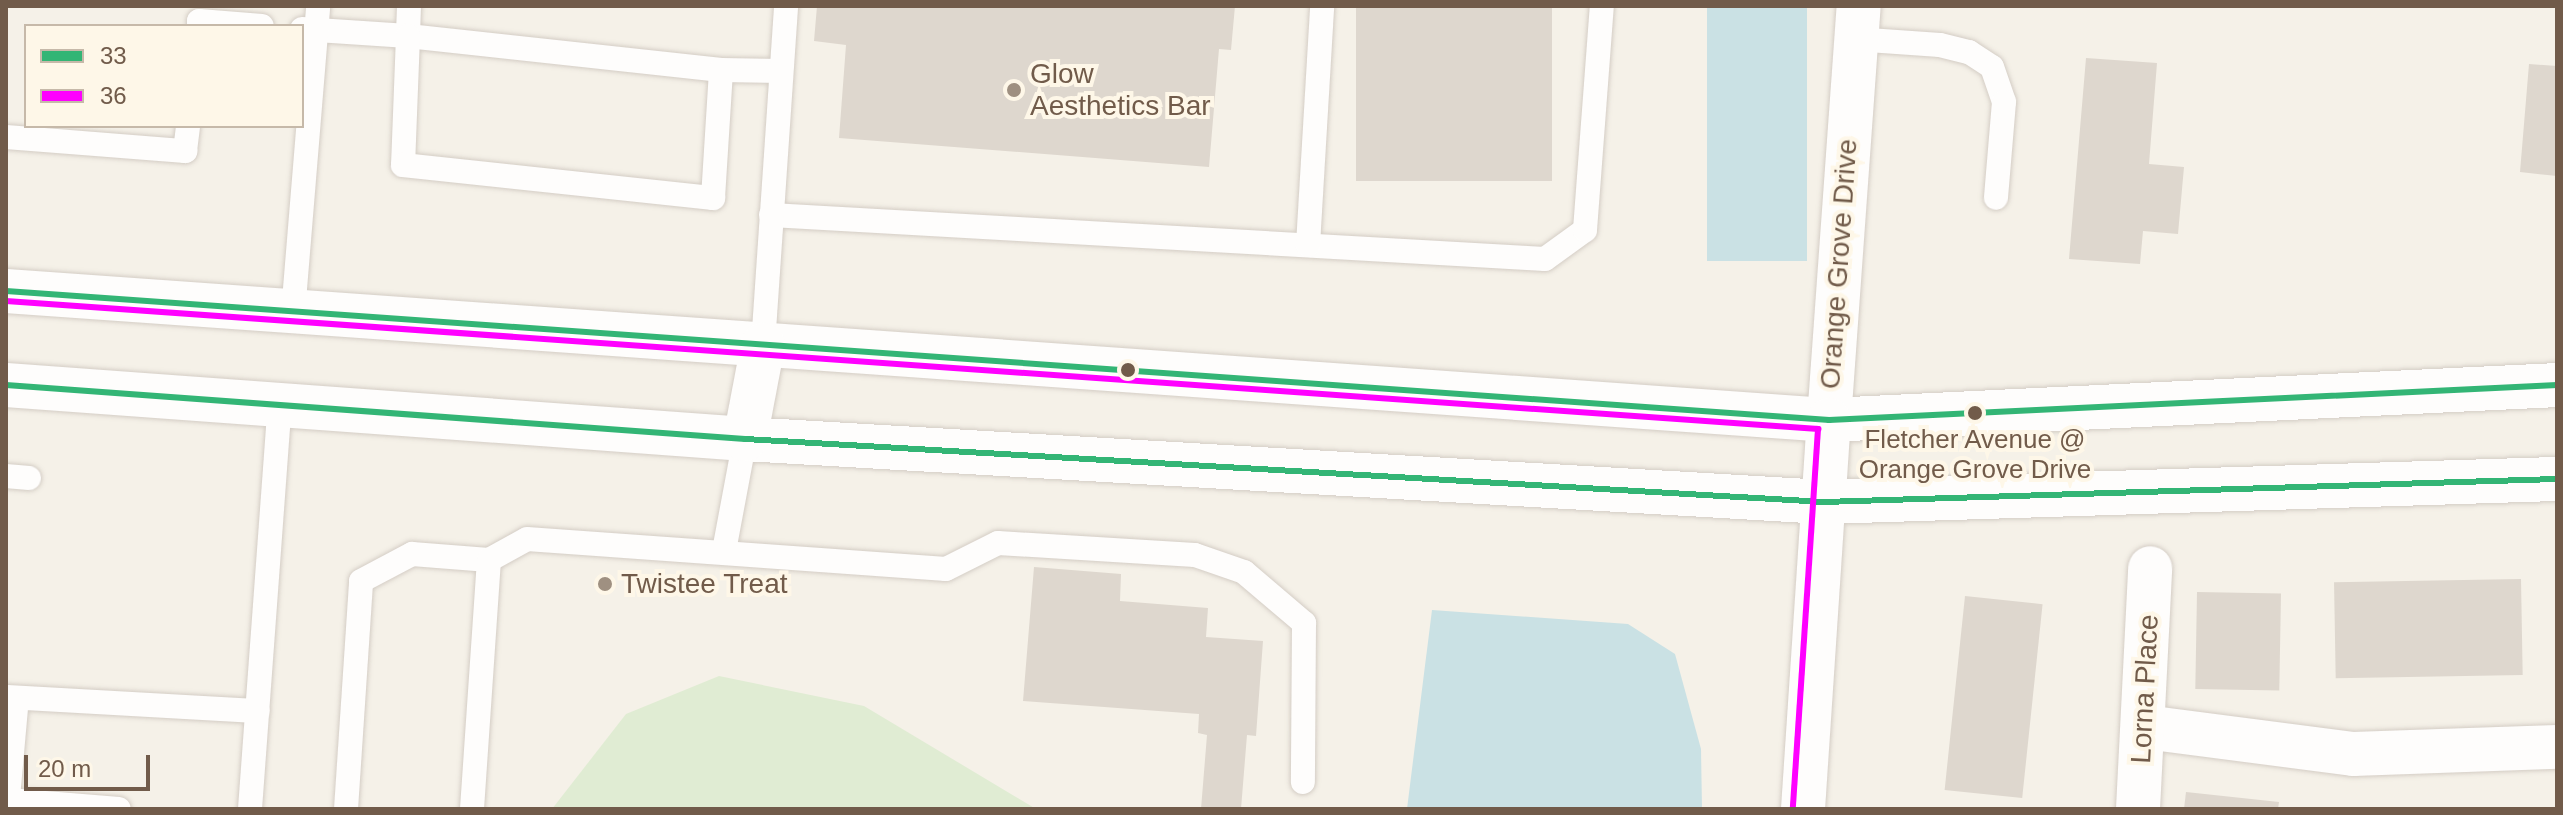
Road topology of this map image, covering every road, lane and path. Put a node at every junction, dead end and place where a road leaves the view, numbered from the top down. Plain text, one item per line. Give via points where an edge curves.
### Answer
1 (409, 6) edge
2 (786, 6) edge
3 (1322, 6) edge
4 (1602, 6) edge
5 (200, 18) edge
6 (312, 22) edge
7 (1857, 23) edge
8 (246, 24) edge
9 (408, 36) junction
10 (721, 70) junction
11 (781, 71) junction
12 (188, 128) edge
13 (6, 137) edge
14 (1996, 198) dead end
15 (771, 215) junction
16 (1308, 245) junction
17 (6, 291) edge
18 (293, 313) junction
19 (763, 345) junction
20 (6, 385) edge
21 (2557, 385) edge
22 (280, 403) junction
23 (1829, 420) junction
24 (745, 439) junction
25 (2557, 479) edge
26 (1824, 502) junction
27 (724, 551) junction
28 (489, 560) junction
29 (2150, 568) dead end
30 (12, 698) edge
31 (258, 711) junction
32 (2145, 727) junction
33 (2557, 747) edge
34 (1303, 782) dead end
35 (8, 804) edge
36 (119, 809) edge
37 (250, 809) edge
38 (346, 809) edge
39 (472, 809) edge
40 (1803, 809) edge
41 (2138, 809) edge

1 - 9 lane
2 - 11 lane
3 - 16 lane
4 - 16 lane via 1585,230 1545,259
5 - 8 lane
6 - 9 lane
6 - 18 lane
7 - 14 lane via 1969,52 1992,67 2004,102
7 - 23 main road, Orange Grove Drive
9 - 10 lane
9 - 10 lane via 403,165 418,167 713,198
10 - 11 lane
11 - 15 lane
12 - 13 lane via 185,151
15 - 16 lane
15 - 19 lane
17 - 18 main road
18 - 19 main road
19 - 23 main road
19 - 24 main road
20 - 22 main road
21 - 23 main road
22 - 24 main road
22 - 31 lane
23 - 26 main road, Orange Grove Drive
24 - 26 main road
24 - 27 lane
25 - 26 main road
26 - 40 main road, Orange Grove Drive
27 - 28 lane via 527,539
27 - 34 lane via 946,569 998,543 1195,555 1244,572 1304,623
28 - 38 lane via 412,554 361,581
28 - 39 lane
29 - 32 main road, Lorna Place
30 - 31 lane
30 - 35 lane
31 - 37 lane
32 - 33 main road via 2353,754
32 - 41 main road, Lorna Place
35 - 36 lane

